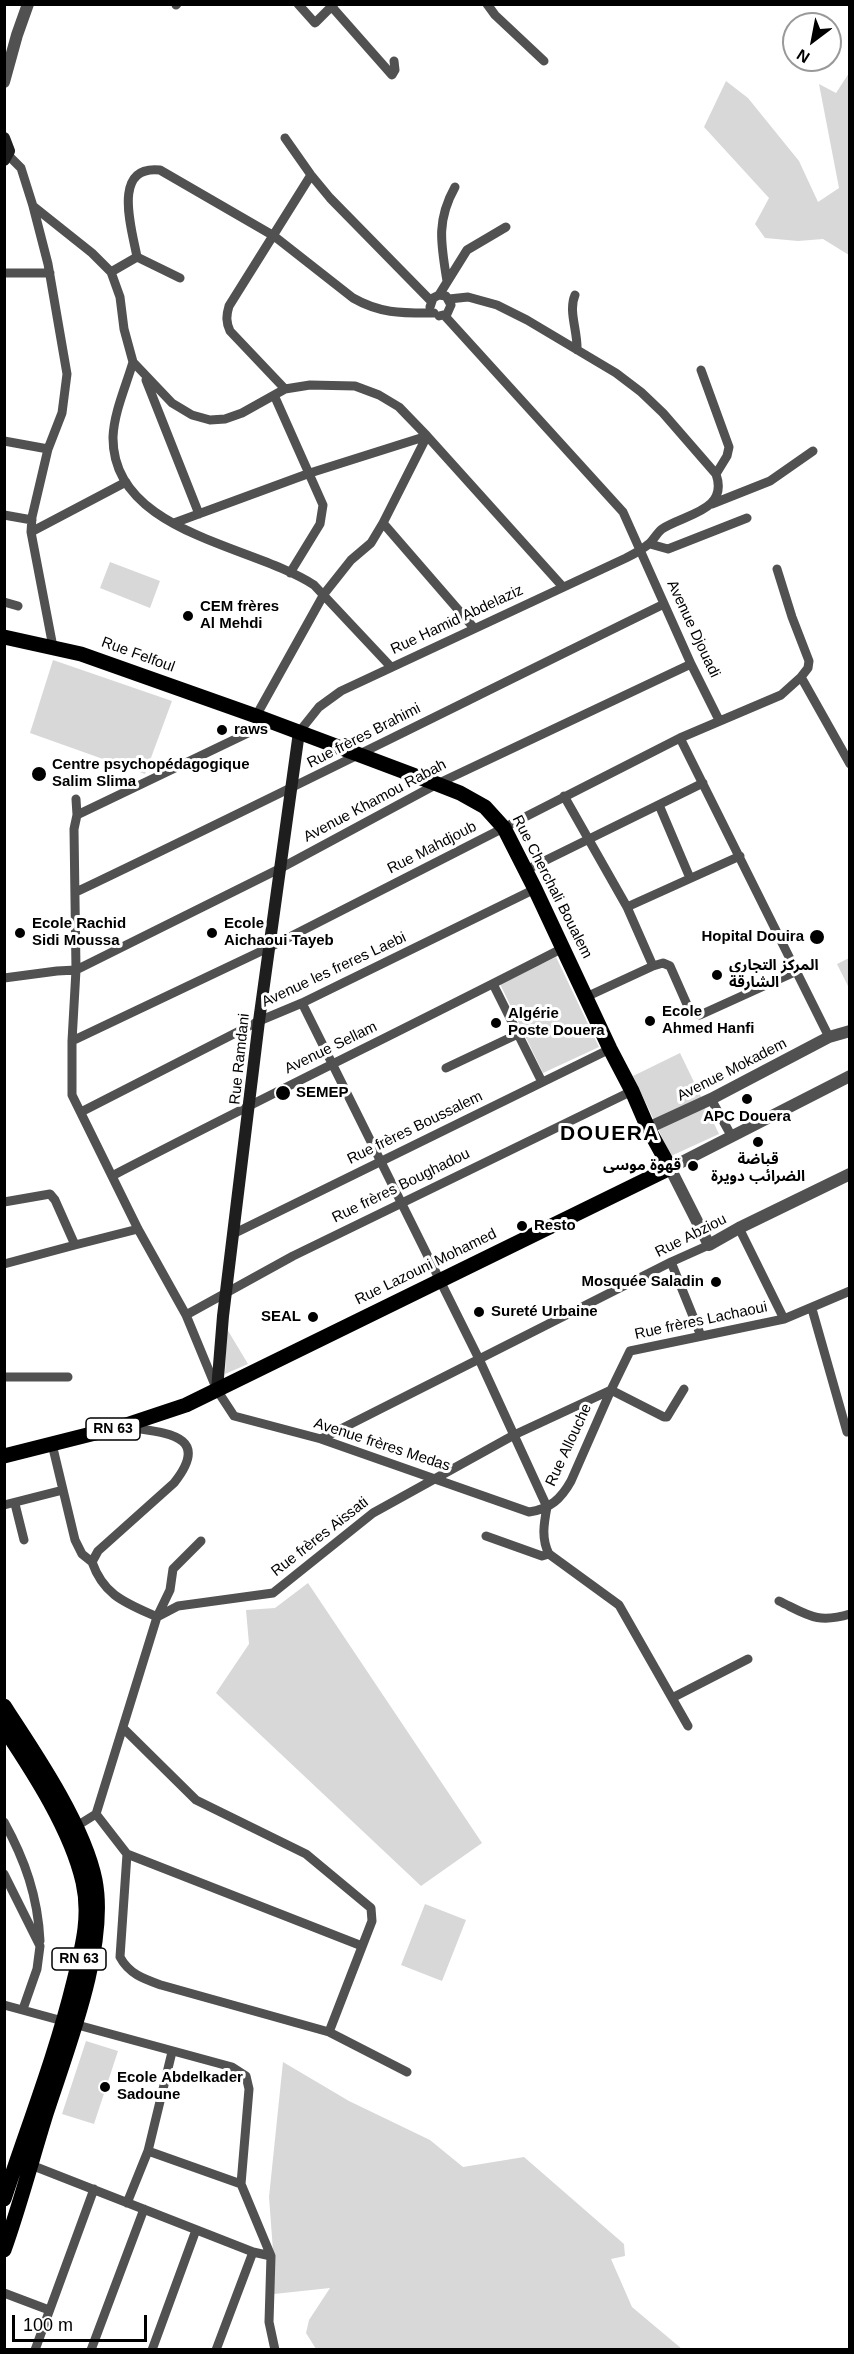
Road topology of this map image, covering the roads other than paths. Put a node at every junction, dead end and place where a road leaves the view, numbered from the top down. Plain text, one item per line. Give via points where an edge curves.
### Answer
1 (28, 4) edge
2 (298, 4) edge
3 (487, 4) edge
4 (333, 6) edge
5 (394, 61) dead end
6 (544, 61) dead end
7 (4, 82) edge
8 (4, 138) edge
9 (285, 138) dead end
10 (6, 157) edge
11 (311, 175) junction
12 (455, 187) dead end
13 (33, 206) junction
14 (506, 227) dead end
15 (274, 236) junction
16 (137, 257) junction
17 (111, 272) junction
18 (4, 273) edge
19 (50, 273) junction
20 (180, 278) dead end
21 (447, 281) junction
22 (575, 295) dead end
23 (435, 298) junction
24 (449, 299) junction
25 (434, 313) junction
26 (444, 315) junction
27 (577, 350) junction
28 (133, 362) junction
29 (700, 370) dead end
30 (144, 375) junction
31 (285, 389) junction
32 (274, 395) junction
33 (427, 436) junction
34 (4, 441) edge
35 (48, 449) junction
36 (813, 451) dead end
37 (310, 473) junction
38 (716, 474) junction
39 (126, 482) junction
40 (712, 504) junction
41 (199, 514) junction
42 (4, 515) edge
43 (747, 518) dead end
44 (32, 520) junction
45 (174, 523) junction
46 (383, 523) junction
47 (31, 532) junction
48 (650, 544) junction
49 (640, 550) junction
50 (777, 568) dead end
51 (290, 573) junction
52 (563, 587) junction
53 (324, 594) junction
54 (4, 602) edge
55 (664, 604) junction
56 (18, 606) dead end
57 (474, 628) junction
58 (4, 637) edge
59 (53, 647) junction
60 (691, 664) junction
61 (391, 667) junction
62 (801, 676) junction
63 (256, 716) junction
64 (719, 720) junction
65 (271, 722) junction
66 (298, 732) junction
67 (680, 738) junction
68 (357, 754) junction
69 (849, 764) edge
70 (703, 783) junction
71 (437, 784) junction
72 (292, 789) junction
73 (564, 796) junction
74 (76, 799) dead end
75 (659, 805) junction
76 (77, 815) junction
77 (504, 828) junction
78 (587, 840) junction
79 (740, 856) junction
80 (281, 868) junction
81 (526, 870) junction
82 (690, 878) junction
83 (536, 889) junction
84 (76, 892) junction
85 (627, 907) junction
86 (270, 947) junction
87 (563, 948) junction
88 (653, 966) junction
89 (76, 970) junction
90 (797, 971) junction
91 (4, 978) edge
92 (493, 984) junction
93 (586, 997) junction
94 (302, 1003) junction
95 (259, 1021) junction
96 (849, 1031) edge
97 (518, 1034) junction
98 (830, 1036) junction
99 (72, 1041) junction
100 (610, 1049) junction
101 (333, 1065) junction
102 (446, 1068) dead end
103 (849, 1076) edge
104 (542, 1082) junction
105 (632, 1091) junction
106 (711, 1099) junction
107 (251, 1103) junction
108 (81, 1112) junction
109 (648, 1128) junction
110 (732, 1137) junction
111 (380, 1163) junction
112 (670, 1168) junction
113 (849, 1174) edge
114 (112, 1176) junction
115 (4, 1202) edge
116 (400, 1203) junction
117 (740, 1228) junction
118 (138, 1229) junction
119 (233, 1234) junction
120 (75, 1245) junction
121 (709, 1245) junction
122 (671, 1262) junction
123 (4, 1264) edge
124 (440, 1280) junction
125 (849, 1291) edge
126 (226, 1294) junction
127 (812, 1309) junction
128 (186, 1315) junction
129 (784, 1319) junction
130 (701, 1336) junction
131 (479, 1359) junction
132 (4, 1377) edge
133 (68, 1377) dead end
134 (684, 1389) dead end
135 (217, 1390) junction
136 (611, 1390) junction
137 (123, 1426) junction
138 (848, 1432) dead end
139 (514, 1435) junction
140 (321, 1440) junction
141 (51, 1444) junction
142 (4, 1456) edge
143 (435, 1478) junction
144 (63, 1490) junction
145 (15, 1504) junction
146 (4, 1505) edge
147 (547, 1507) junction
148 (486, 1536) dead end
149 (24, 1540) dead end
150 (201, 1541) dead end
151 (549, 1554) junction
152 (92, 1562) junction
153 (779, 1601) dead end
154 (849, 1614) edge
155 (157, 1617) junction
156 (748, 1659) dead end
157 (672, 1698) junction
158 (4, 1706) edge
159 (688, 1726) dead end
160 (4, 1728) edge
161 (123, 1728) junction
162 (96, 1814) junction
163 (4, 1822) edge
164 (70, 1831) junction
165 (128, 1854) junction
166 (4, 1874) edge
167 (40, 1946) junction
168 (362, 1946) junction
169 (4, 2005) edge
170 (23, 2009) junction
171 (70, 2022) junction
172 (329, 2032) junction
173 (172, 2052) junction
174 (407, 2072) dead end
175 (148, 2151) junction
176 (31, 2165) junction
177 (241, 2184) junction
178 (94, 2189) junction
179 (4, 2199) edge
180 (127, 2202) junction
181 (144, 2209) junction
182 (196, 2230) junction
183 (4, 2250) edge
184 (253, 2252) junction
185 (271, 2256) junction
186 (4, 2293) edge
187 (49, 2310) junction
188 (35, 2349) edge
189 (91, 2349) edge
190 (152, 2349) edge
191 (216, 2349) edge
192 (275, 2349) edge

1 - 7 street
2 - 4 street via 315,23
3 - 6 street
4 - 5 street via 392,75
8 - 10 main road via 9,146
9 - 11 street
10 - 13 street via 21,168
11 - 15 street
11 - 23 street
12 - 21 street via 442,218
13 - 17 street
13 - 19 street
14 - 21 street via 467,250
15 - 16 street via 167,173 152,170 133,178 128,190
15 - 25 street via 366,306 391,312
15 - 31 street via 229,306 226,322
16 - 17 street
16 - 20 street
17 - 28 street
18 - 19 street
19 - 35 street via 67,374 62,413
21 - 23 street
22 - 27 street via 572,307
23 - 24 street
23 - 25 street via 430,308
24 - 26 street via 451,308
24 - 27 street via 468,297 497,305
25 - 26 street
26 - 49 street, Avenue Djouadi via 623,512
27 - 38 street via 641,392
28 - 30 street
28 - 39 street via 113,437
29 - 38 street via 729,447
30 - 32 street via 172,403 210,420 225,419
30 - 41 street
31 - 32 street
31 - 33 street via 355,386 399,407
32 - 37 street
33 - 37 street
33 - 46 street
33 - 52 street
34 - 35 street
35 - 44 street
36 - 40 street, Rue Hamid Abdelaziz via 770,481
37 - 41 street
37 - 51 street via 323,514
38 - 40 street via 718,488
39 - 45 street via 143,505
39 - 47 street
40 - 48 street, Rue Hamid Abdelaziz via 660,530
41 - 45 street
42 - 44 street
43 - 48 street via 669,549
44 - 47 street
45 - 51 street
46 - 53 street via 371,543 351,560
46 - 57 street
47 - 59 street
48 - 49 street, Rue Hamid Abdelaziz
49 - 52 street, Rue Hamid Abdelaziz
49 - 55 street, Avenue Djouadi
50 - 62 street via 809,661
51 - 53 street
52 - 57 street, Rue Hamid Abdelaziz
53 - 61 street
53 - 63 street
54 - 56 street
55 - 60 street, Avenue Djouadi
55 - 68 street, Rue frères Brahimi
57 - 61 street, Rue Hamid Abdelaziz
58 - 59 main road, Rue Felfoul
59 - 63 main road, Rue Felfoul
60 - 64 street, Avenue Djouadi
60 - 71 street, Avenue Khamou Rabah
61 - 66 street, Rue Hamid Abdelaziz via 329,698
62 - 64 street, Rue Mahdjoub via 781,695
62 - 69 street
63 - 65 main road, Rue Felfoul
64 - 67 street, Rue Mahdjoub
65 - 66 main road, Rue Felfoul
65 - 76 street
66 - 68 main road, Rue Cherchali Boualem
66 - 72 main road, Rue Ramdani
67 - 70 street
67 - 73 street, Rue Mahdjoub
68 - 71 main road, Rue Cherchali Boualem
68 - 72 street, Rue frères Brahimi
70 - 75 street
70 - 79 street
71 - 77 main road, Rue Cherchali Boualem via 485,807
71 - 80 street, Avenue Khamou Rabah
72 - 80 main road, Rue Ramdani
72 - 84 street, Rue frères Brahimi
73 - 77 street, Rue Mahdjoub
73 - 78 street
74 - 76 street, Avenue frères Medas
75 - 78 street
75 - 82 street
76 - 84 street, Avenue frères Medas
77 - 81 main road, Rue Cherchali Boualem
77 - 86 street, Rue Mahdjoub
78 - 81 street
78 - 85 street
79 - 82 street
79 - 90 street
80 - 86 main road, Rue Ramdani
80 - 89 street, Avenue Khamou Rabah
81 - 83 main road, Rue Cherchali Boualem
82 - 85 street
83 - 87 main road, Rue Cherchali Boualem
83 - 94 street, Avenue les freres Laebi
84 - 89 street, Avenue frères Medas
85 - 88 street
86 - 95 main road, Rue Ramdani
86 - 99 street, Rue Mahdjoub
87 - 92 street, Avenue Sellam
87 - 93 main road, Rue Cherchali Boualem
88 - 90 street via 670,966 689,1009 700,1015
88 - 93 street
89 - 91 street
89 - 99 street, Avenue frères Medas
90 - 98 street
92 - 97 street
92 - 101 street, Avenue Sellam
93 - 100 main road, Rue Cherchali Boualem
94 - 95 street, Avenue les freres Laebi
94 - 101 street
95 - 107 main road, Rue Ramdani
95 - 108 street, Avenue les freres Laebi
96 - 98 street, Avenue Mokadem
97 - 102 street
97 - 104 street
98 - 106 street, Avenue Mokadem
99 - 108 street, Avenue frères Medas via 72,1095
100 - 104 street, Rue frères Boussalem
100 - 105 main road, Rue Cherchali Boualem
101 - 107 street, Avenue Sellam
101 - 111 street
103 - 110 street, Rue Lazouni Mohamed
104 - 111 street, Rue frères Boussalem
105 - 109 main road, Rue Cherchali Boualem
105 - 116 street, Rue frères Boughadou
106 - 109 street, Avenue Mokadem
106 - 110 street
107 - 114 street, Avenue Sellam
107 - 119 main road, Rue Ramdani
108 - 114 street, Avenue frères Medas
109 - 112 main road, Rue Cherchali Boualem
110 - 112 street, Rue Lazouni Mohamed
111 - 116 street
111 - 119 street, Rue frères Boussalem
112 - 121 street
112 - 124 main road, Rue Lazouni Mohamed
113 - 117 street, Rue Abziou
114 - 118 street, Avenue frères Medas
115 - 120 street via 50,1194
116 - 124 street
116 - 126 street, Rue frères Boughadou
117 - 121 street, Rue Abziou
117 - 129 street
118 - 120 street
118 - 128 street, Avenue frères Medas
119 - 126 main road, Rue Ramdani
120 - 123 street
121 - 122 street, Rue Abziou
122 - 130 street
122 - 131 street, Rue Abziou
124 - 131 street
124 - 135 main road, Rue Lazouni Mohamed
125 - 127 street, Rue frères Lachaoui
126 - 128 street, Rue frères Boughadou
126 - 135 main road, Rue Ramdani
127 - 129 street, Rue frères Lachaoui
127 - 138 street
128 - 135 street, Avenue frères Medas
129 - 130 street, Rue frères Lachaoui
130 - 136 street, Rue frères Lachaoui via 630,1351
131 - 139 street
131 - 140 street, Rue Abziou
132 - 133 street
134 - 136 street via 667,1417
135 - 137 main road, Rue Lazouni Mohamed / RN 63
135 - 140 street, Avenue frères Medas via 234,1416
136 - 139 street
136 - 147 street, Rue Allouche via 572,1481 558,1501
137 - 141 main road, Rue Lazouni Mohamed / RN 63
137 - 152 street via 174,1435 188,1449 187,1460 174,1483 98,1551
139 - 143 street, Rue frères Aissati
139 - 147 street
140 - 143 street, Avenue frères Medas
141 - 142 main road, Rue Lazouni Mohamed / RN 63
141 - 144 street
143 - 147 street, Avenue frères Medas via 523,1512
143 - 155 street, Rue frères Aissati via 373,1514 273,1593 178,1606
144 - 145 street
144 - 152 street via 75,1540 82,1554
145 - 146 street
145 - 149 street
147 - 151 street via 544,1532
148 - 151 street via 542,1556
150 - 155 street via 173,1569 170,1590
151 - 157 street via 619,1605
152 - 155 street via 106,1589 122,1602
153 - 154 street via 826,1620
155 - 161 street
156 - 157 street
157 - 159 street
158 - 164 main road via 51,1782
160 - 164 main road
161 - 162 street
161 - 168 street via 196,1800 306,1854 368,1905 373,1917
162 - 164 street
162 - 165 street
163 - 167 street via 22,1855 31,1883 39,1913
164 - 171 main road via 95,1880 98,1915 89,1972
165 - 168 street
165 - 172 street via 120,1947 125,1966 161,1985
166 - 167 street
167 - 170 street via 37,1969
168 - 172 street
169 - 170 street
170 - 171 street
171 - 173 street
171 - 176 main road
171 - 179 main road
172 - 174 street
173 - 175 street
173 - 177 street via 232,2067 246,2076 249,2089
175 - 177 street
175 - 180 street
176 - 178 street
176 - 183 main road
177 - 185 street
178 - 180 street
178 - 187 street
180 - 181 street
181 - 182 street
181 - 189 street
182 - 184 street
182 - 190 street
184 - 185 street
184 - 191 street
185 - 192 street via 269,2322
186 - 187 street
187 - 188 street

